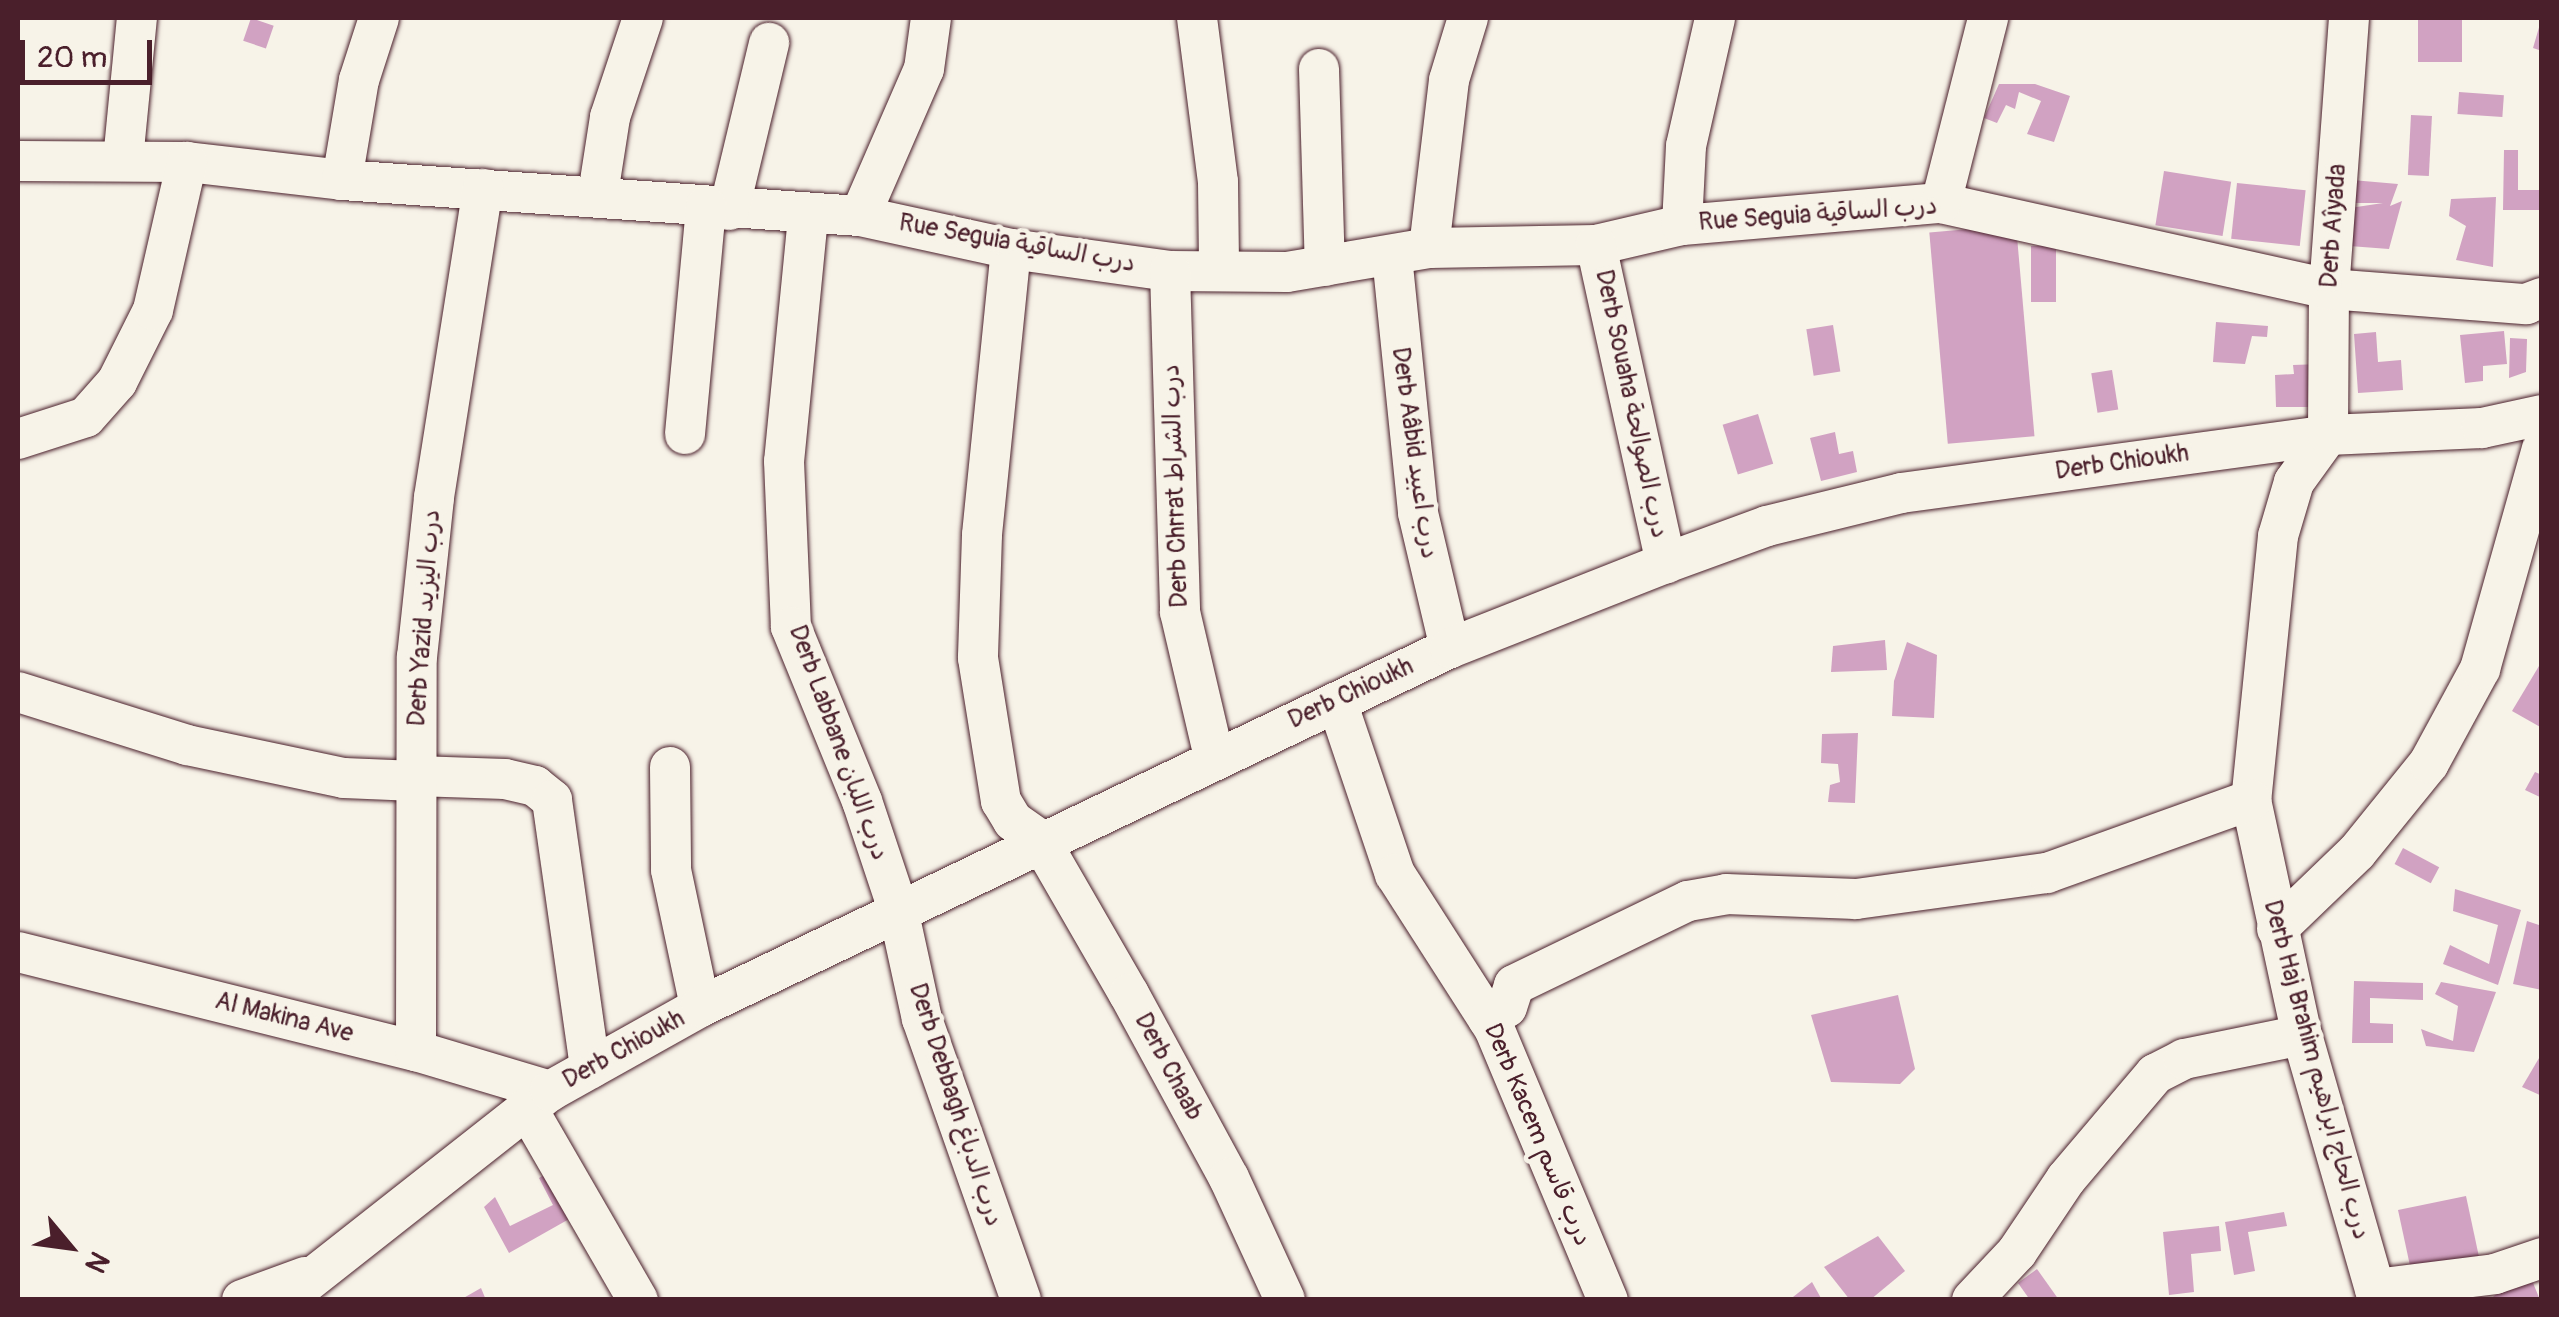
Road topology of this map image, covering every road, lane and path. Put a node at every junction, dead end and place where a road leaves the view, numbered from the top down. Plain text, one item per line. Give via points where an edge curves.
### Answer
1 (137, 18) edge
2 (379, 18) edge
3 (643, 18) edge
4 (931, 18) edge
5 (1196, 18) edge
6 (1468, 18) edge
7 (1715, 18) edge
8 (1988, 18) edge
9 (2349, 18) edge
10 (769, 43) dead end
11 (1319, 69) dead end
12 (123, 160) junction
13 (18, 162) edge
14 (187, 162) junction
15 (342, 180) junction
16 (484, 189) junction
17 (598, 194) junction
18 (1941, 203) junction
19 (717, 208) junction
20 (860, 216) junction
21 (808, 217) junction
22 (1682, 224) junction
23 (1596, 246) junction
24 (1011, 249) junction
25 (1411, 252) junction
26 (1325, 266) junction
27 (1219, 267) junction
28 (1170, 271) junction
29 (2330, 289) junction
30 (2542, 298) edge
31 (2542, 415) edge
32 (685, 434) dead end
33 (2328, 435) junction
34 (18, 439) edge
35 (2542, 449) edge
36 (1666, 562) junction
37 (1450, 648) junction
38 (18, 692) edge
39 (1337, 702) junction
40 (1214, 757) junction
41 (670, 767) dead end
42 (416, 778) junction
43 (2251, 800) junction
44 (1040, 840) junction
45 (898, 909) junction
46 (2277, 929) junction
47 (18, 952) edge
48 (700, 1007) junction
49 (1488, 1019) junction
50 (2302, 1035) junction
51 (416, 1051) junction
52 (590, 1068) junction
53 (538, 1099) junction
54 (2542, 1258) edge
55 (297, 1288) edge
56 (2377, 1294) edge
57 (242, 1300) edge
58 (638, 1300) edge
59 (1021, 1300) edge
60 (1285, 1300) edge
61 (1608, 1300) edge
62 (1972, 1300) edge

1 - 12 street
2 - 15 street via 359,80
3 - 17 street via 610,117
4 - 20 street via 924,69
5 - 27 street via 1218,182
6 - 25 street, Derb Aâbid درب اعبيد
7 - 22 street via 1686,146
8 - 18 street
9 - 29 street, Derb Aîyada
10 - 19 street
11 - 26 street
12 - 13 street, Rue Seguia درب الساقية
12 - 14 street, Rue Seguia درب الساقية
14 - 15 street, Rue Seguia درب الساقية
14 - 34 street via 152,310 117,382 86,417
15 - 16 street, Rue Seguia درب الساقية
16 - 17 street, Rue Seguia درب الساقية
16 - 42 street, Derb Yazid درب اليزيد via 434,497 429,597 417,656
17 - 19 street, Rue Seguia درب الساقية
18 - 22 street, Rue Seguia درب الساقية
18 - 29 street, Rue Seguia درب الساقية
19 - 21 street, Rue Seguia درب الساقية
19 - 32 street
20 - 21 street, Rue Seguia درب الساقية
20 - 24 street, Rue Seguia درب الساقية
21 - 45 street, Derb Labbane درب اللبان via 784,461 791,627
22 - 23 street, Rue Seguia درب الساقية
23 - 25 street, Rue Seguia درب الساقية
23 - 36 street, Derb Souaha درب الصوالحة
24 - 28 street, Rue Seguia درب الساقية
24 - 44 street, Derb Chaab via 982,535 978,658 1002,801 1013,820
25 - 26 street, Rue Seguia درب الساقية
25 - 37 street, Derb Aâbid درب اعبيد via 1418,513
26 - 27 street, Rue Seguia درب الساقية via 1287,272
27 - 28 street, Rue Seguia درب الساقية
28 - 40 street, Derb Chrrat درب الشراط via 1180,612
29 - 30 street, Rue Seguia درب الساقية via 2526,304
29 - 33 street, Derb Aîyada
31 - 33 street, Derb Chioukh via 2482,428
33 - 36 street, Derb Chioukh via 1902,493 1767,526
33 - 43 street, Derb Haj Brahim درب الحاج ابراهيم via 2294,482 2278,536
35 - 46 street via 2480,669 2430,764 2357,852
36 - 37 street, Derb Chioukh
37 - 39 street, Derb Chioukh
38 - 42 street via 187,744 344,778
39 - 40 street, Derb Chioukh
39 - 49 street, Derb Kacem درب قاسم via 1395,874
40 - 44 street, Derb Chioukh
41 - 48 street via 671,870
42 - 51 street, Derb Yazid درب اليزيد
42 - 52 street via 506,780 535,786 552,800
43 - 46 street, Derb Haj Brahim درب الحاج ابراهيم
43 - 49 street via 2047,873 1856,899 1726,894 1688,901 1514,985 1507,1007
44 - 45 street, Derb Chioukh
44 - 60 street, Derb Chaab via 1229,1178
45 - 48 street, Derb Chioukh
45 - 59 street, Derb Debbagh درب الدباغ via 922,1019
46 - 50 street, Derb Haj Brahim درب الحاج ابراهيم
47 - 51 street, Al Makina Ave
48 - 52 street, Derb Chioukh
49 - 61 street, Derb Kacem درب قاسم
50 - 56 street, Derb Haj Brahim درب الحاج ابراهيم
50 - 62 street via 2184,1059 2155,1074
51 - 53 street, Al Makina Ave
52 - 53 street, Derb Chioukh
53 - 55 street, Derb Chioukh
53 - 58 street
54 - 56 street via 2495,1274
55 - 57 street, Derb Chioukh

